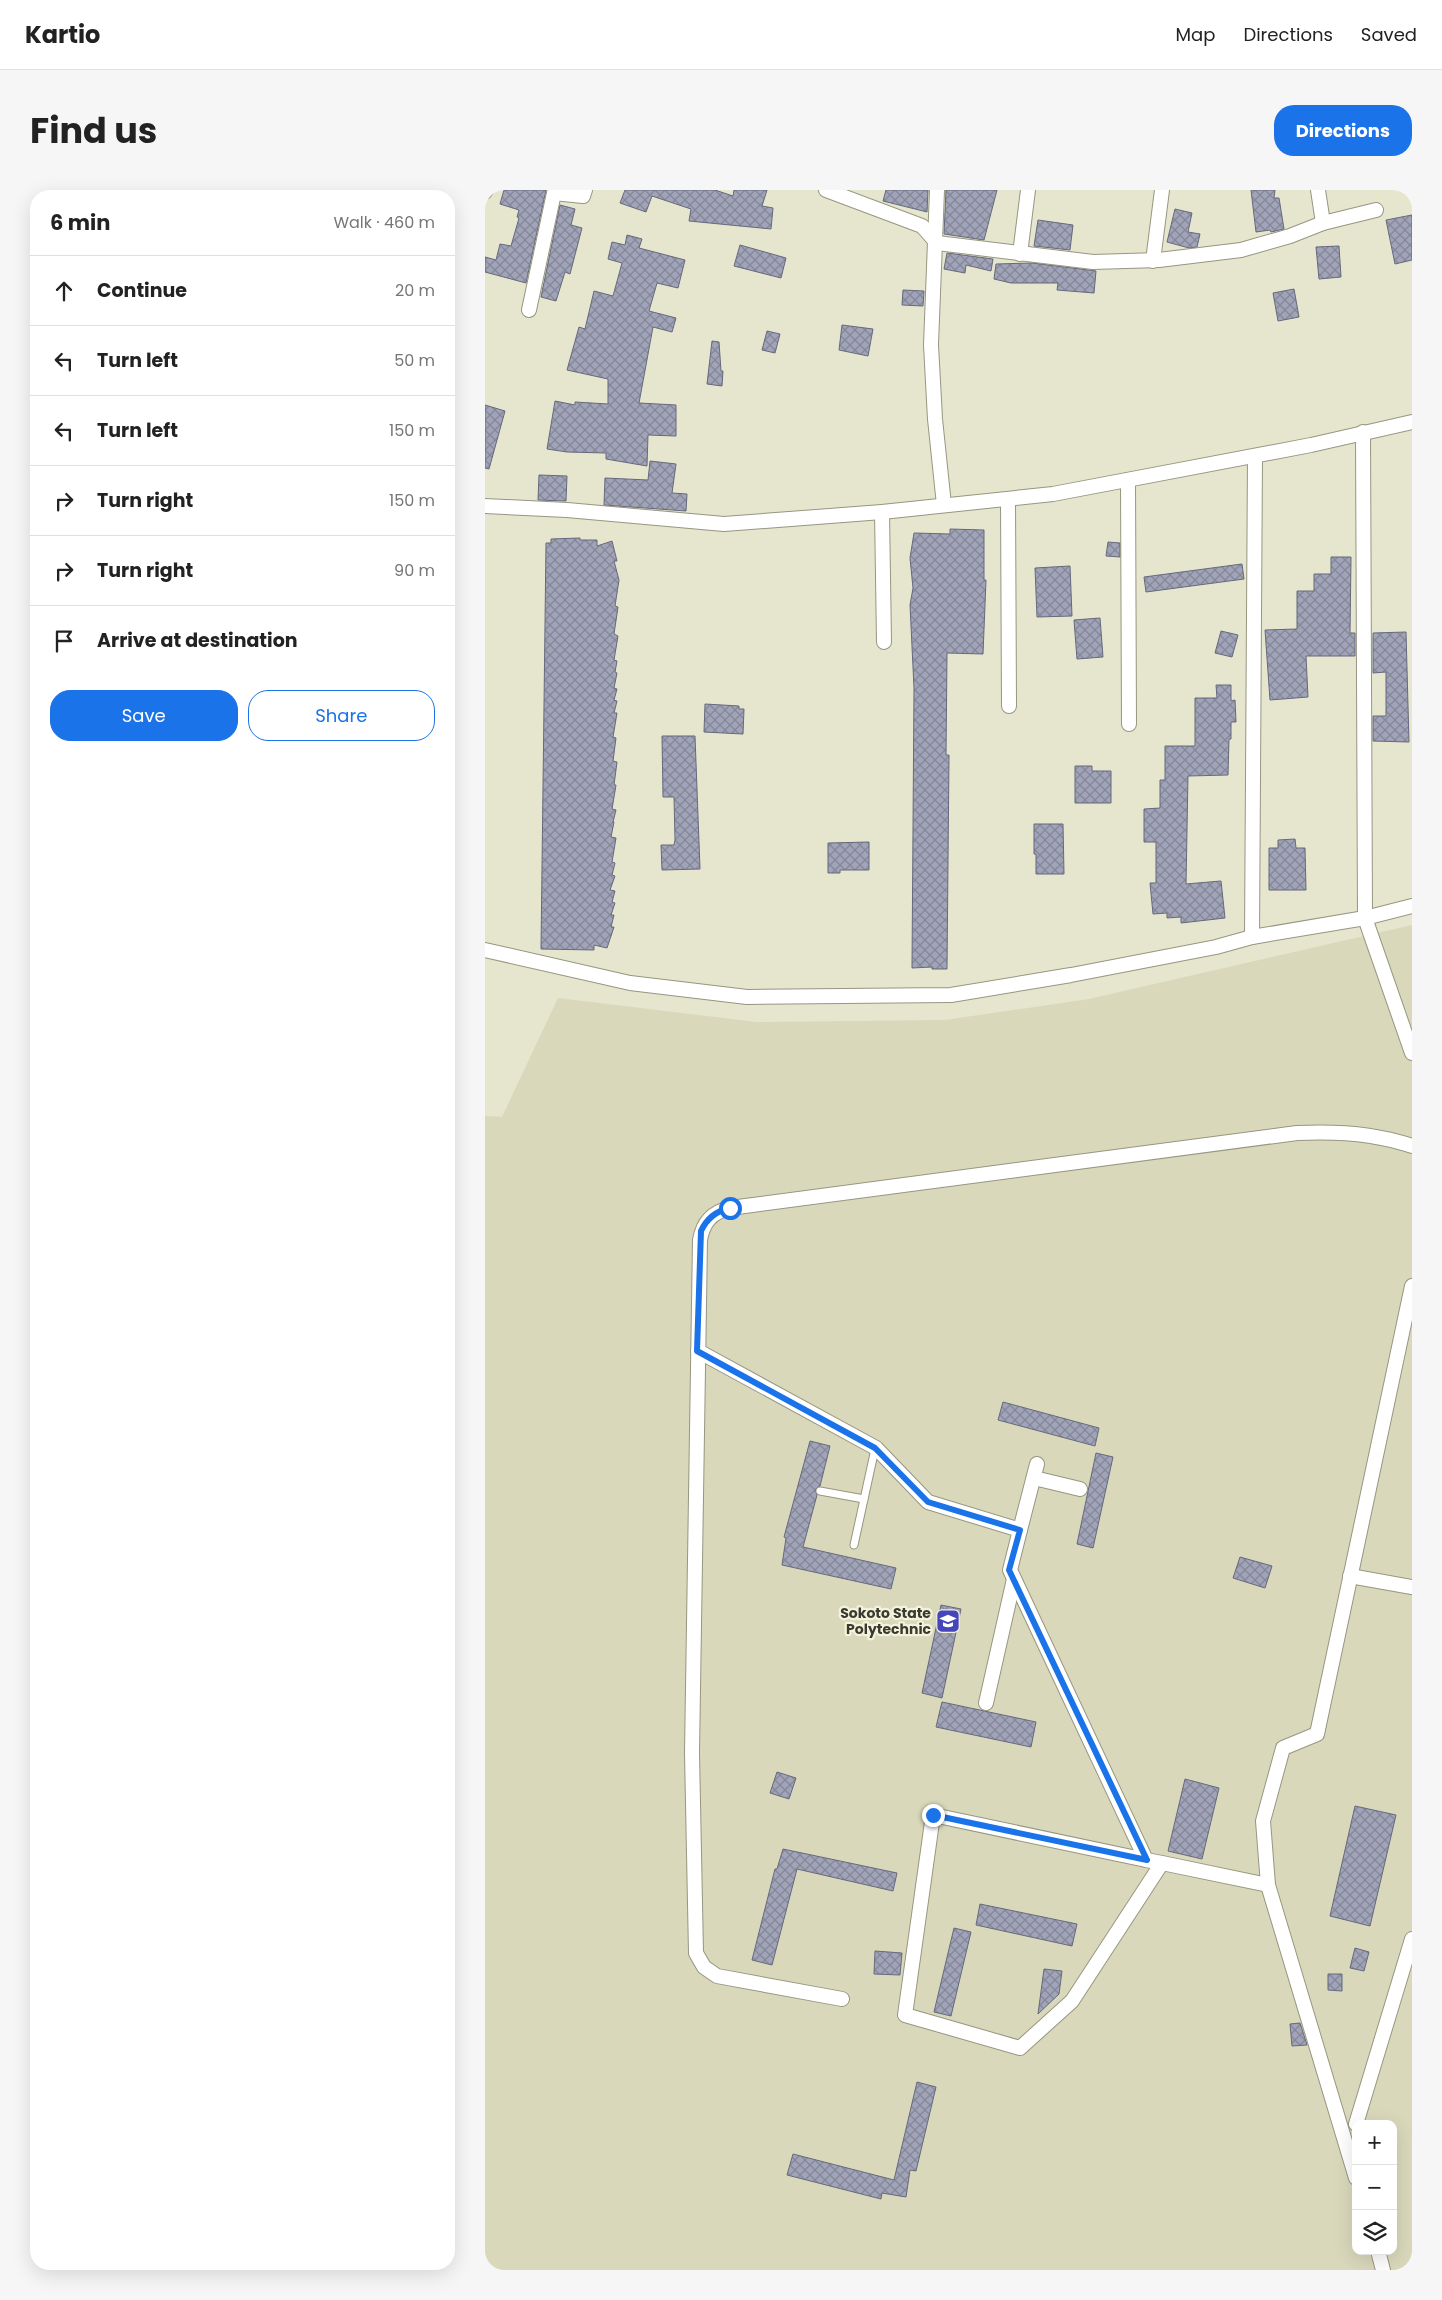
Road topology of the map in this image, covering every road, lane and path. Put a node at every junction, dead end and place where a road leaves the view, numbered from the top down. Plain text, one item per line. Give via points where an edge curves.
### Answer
1 (585, 190) edge
2 (826, 190) edge
3 (937, 190) edge
4 (1028, 190) edge
5 (1162, 190) edge
6 (1318, 190) edge
7 (1376, 210) dead end
8 (1323, 223) junction
9 (937, 243) junction
10 (1020, 254) junction
11 (1153, 260) junction
12 (529, 310) dead end
13 (1412, 422) edge
14 (1363, 432) junction
15 (1255, 456) junction
16 (1128, 480) junction
17 (1008, 499) junction
18 (944, 505) junction
19 (485, 506) edge
20 (882, 512) junction
21 (884, 642) dead end
22 (1009, 706) dead end
23 (1129, 724) dead end
24 (1412, 906) edge
25 (1365, 918) junction
26 (1252, 937) junction
27 (485, 950) edge
28 (1412, 1053) edge
29 (1412, 1146) edge
30 (1412, 1286) edge
31 (697, 1351) junction
32 (875, 1448) junction
33 (1037, 1464) dead end
34 (1034, 1478) junction
35 (1080, 1489) dead end
36 (820, 1490) dead end
37 (864, 1499) junction
38 (1020, 1530) junction
39 (854, 1545) dead end
40 (1351, 1576) junction
41 (1014, 1579) junction
42 (1412, 1587) edge
43 (986, 1703) dead end
44 (1147, 1860) junction
45 (1162, 1863) junction
46 (1269, 1885) junction
47 (1412, 1940) edge
48 (843, 1999) dead end
49 (1358, 2120) edge
50 (1352, 2138) edge
51 (1348, 2152) junction
52 (1352, 2165) edge
53 (1379, 2255) edge
54 (1383, 2270) edge

1 - 12 street via 583,196 554,193
2 - 9 street via 922,226
3 - 9 street
4 - 10 street
5 - 11 street
6 - 8 street
7 - 8 street
8 - 11 street via 1241,250
9 - 10 street
9 - 18 street via 931,345
10 - 11 street via 1093,262
13 - 14 street
14 - 15 street
14 - 25 street
15 - 16 street
15 - 26 street
16 - 17 street
16 - 23 street
17 - 18 street
17 - 22 street
18 - 20 street
19 - 20 street via 724,524
20 - 21 street
24 - 25 street
25 - 26 street
25 - 28 street
26 - 27 street via 1071,975 951,995 747,996 630,983
29 - 31 street via 1396,1140 1336,1131 1297,1133 723,1210 705,1224 699,1240
30 - 40 street
31 - 32 street
31 - 48 street via 692,1753 696,1953 703,1967 717,1976
32 - 37 lane
32 - 38 street via 928,1502
33 - 34 street
34 - 35 street
34 - 38 street
36 - 37 lane
37 - 39 lane
38 - 41 street via 1009,1570
40 - 42 street
40 - 46 street via 1317,1734 1283,1748 1263,1821
41 - 43 street
41 - 44 street
44 - 45 street
44 - 45 street via 933,1815 905,2015 1020,2048 1072,2000
45 - 46 street
46 - 51 street
47 - 49 street
50 - 51 street
51 - 52 street
53 - 54 street

